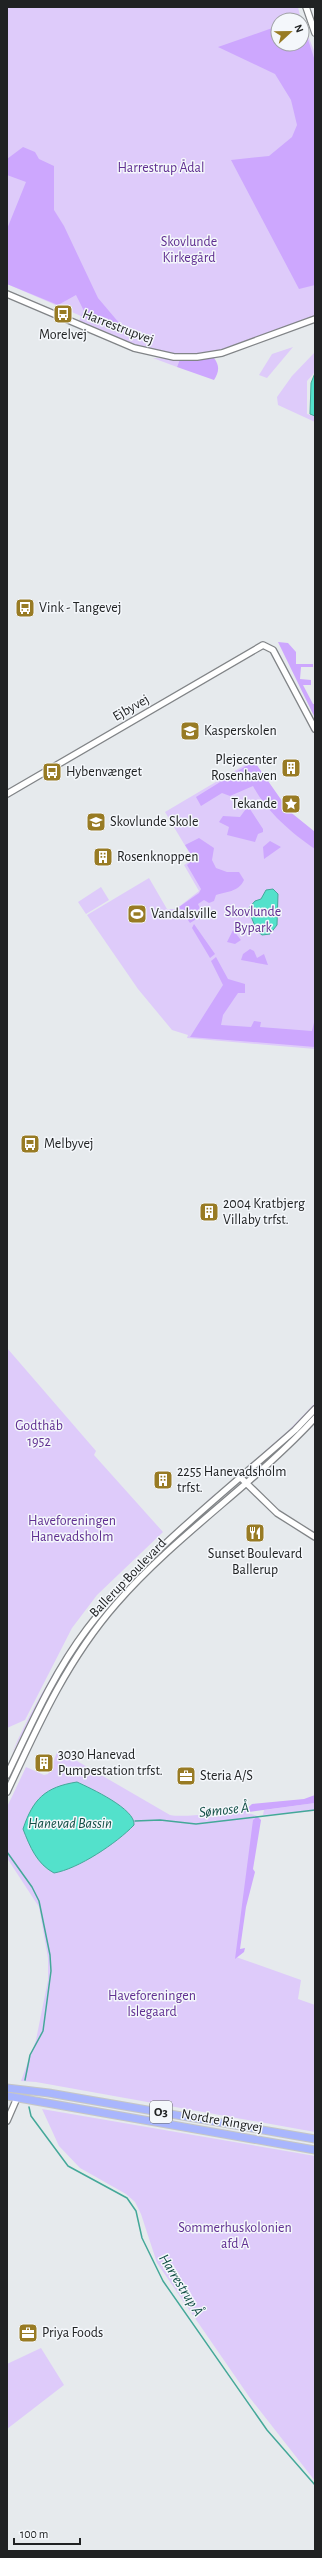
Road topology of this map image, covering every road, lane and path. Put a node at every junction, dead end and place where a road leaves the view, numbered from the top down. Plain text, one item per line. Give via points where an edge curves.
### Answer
1 (306, 7) edge
2 (315, 33) edge
3 (7, 294) edge
4 (315, 319) edge
5 (315, 729) edge
6 (7, 794) edge
7 (315, 1409) edge
8 (315, 1418) edge
9 (240, 1478) junction
10 (246, 1484) junction
11 (315, 1537) edge
12 (7, 1775) edge
13 (7, 1792) edge
14 (7, 2088) edge
15 (7, 2096) edge
16 (17, 2098) junction
17 (7, 2121) edge
18 (315, 2139) edge
19 (315, 2150) edge

1 - 2 street
3 - 4 street, Harrestrupvej via 134,348 174,357 222,353
5 - 6 street, Ejbyvej via 273,650 268,646 260,646
7 - 9 street, Ballerup Boulevard
8 - 10 street, Ballerup Boulevard
9 - 10 street
9 - 12 street, Ballerup Boulevard via 151,1558 110,1600 87,1629 40,1704
10 - 11 street via 277,1514
10 - 13 street, Ballerup Boulevard via 156,1563 96,1628 63,1676 46,1707
14 - 18 main road, Nordre Ringvej / O3
15 - 16 main road, Nordre Ringvej / O3
16 - 17 street
16 - 19 main road, Nordre Ringvej / O3

